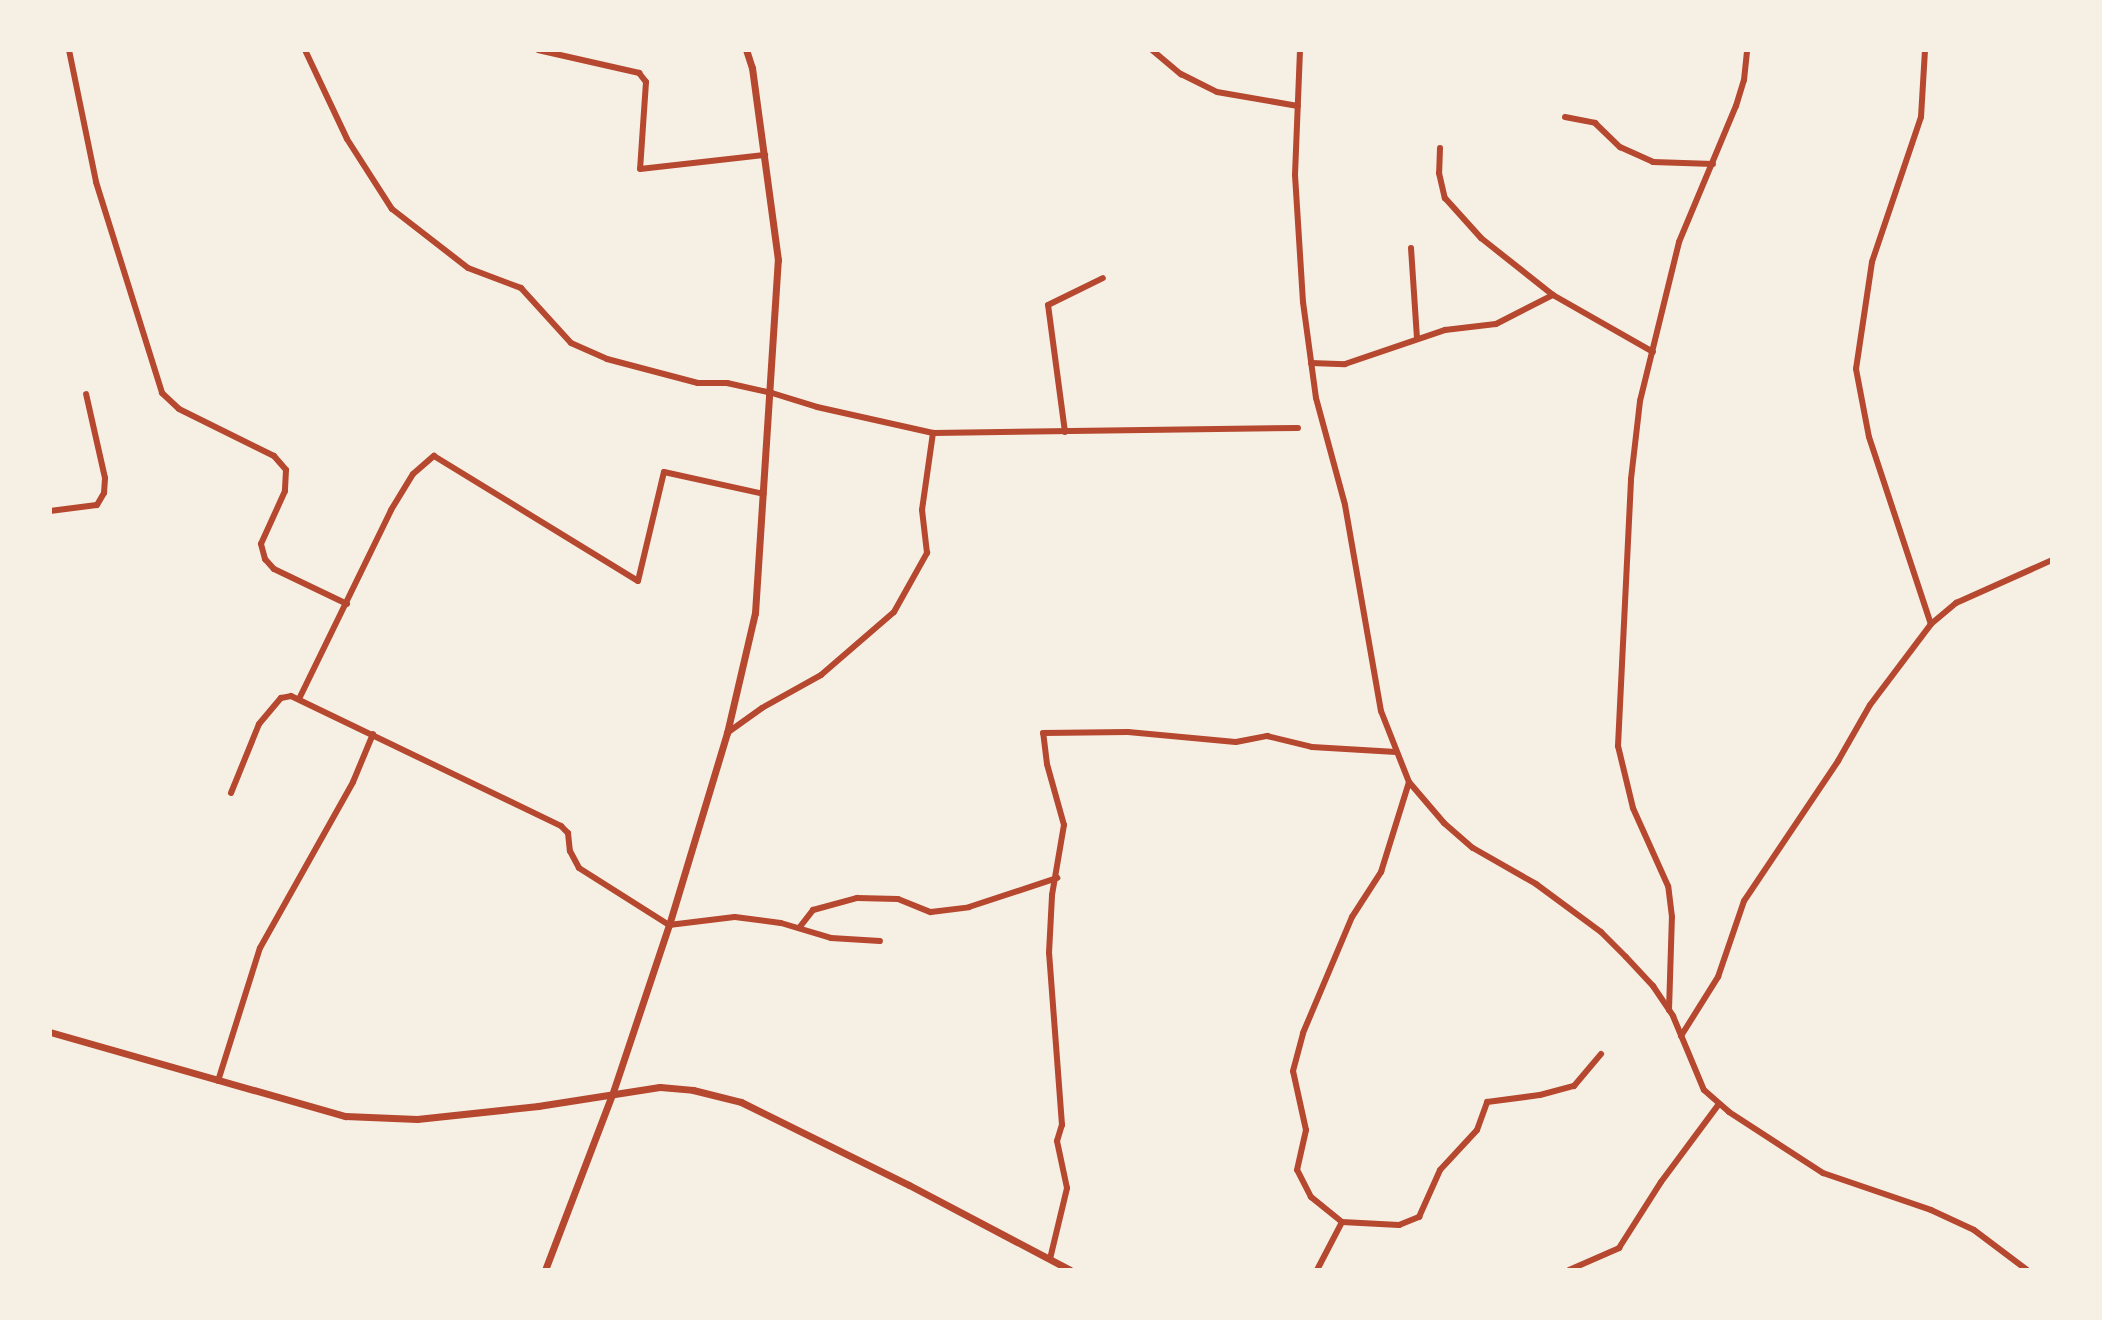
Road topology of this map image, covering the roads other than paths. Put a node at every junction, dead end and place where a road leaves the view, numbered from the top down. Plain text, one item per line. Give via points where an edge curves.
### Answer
1 (69, 50) edge
2 (305, 50) edge
3 (538, 50) edge
4 (746, 50) edge
5 (1152, 50) edge
6 (1300, 50) edge
7 (1747, 50) edge
8 (1925, 50) edge
9 (1298, 106) junction
10 (1565, 117) dead end
11 (1440, 148) dead end
12 (765, 155) junction
13 (1713, 164) junction
14 (1411, 248) dead end
15 (1103, 278) dead end
16 (1553, 295) junction
17 (1417, 339) junction
18 (1653, 352) junction
19 (1311, 363) junction
20 (772, 393) junction
21 (86, 394) dead end
22 (1298, 428) dead end
23 (1065, 432) junction
24 (933, 433) junction
25 (764, 494) junction
26 (50, 511) edge
27 (2052, 560) edge
28 (347, 604) junction
29 (1931, 624) junction
30 (299, 699) junction
31 (727, 733) junction
32 (373, 734) junction
33 (1396, 752) junction
34 (1409, 782) junction
35 (231, 793) dead end
36 (1057, 878) junction
37 (669, 925) junction
38 (799, 928) junction
39 (880, 941) dead end
40 (1669, 1010) junction
41 (50, 1032) edge
42 (1681, 1036) junction
43 (1601, 1054) dead end
44 (218, 1081) junction
45 (612, 1095) junction
46 (1719, 1104) junction
47 (1342, 1222) junction
48 (1050, 1259) junction
49 (545, 1270) edge
50 (1070, 1270) edge
51 (1317, 1270) edge
52 (1569, 1270) edge
53 (2027, 1270) edge

1 - 28 street via 96,182 162,393 179,409 274,456 286,470 285,491 261,544 265,559 274,569
2 - 20 street via 347,139 392,209 468,268 521,288 571,343 607,359 698,383
3 - 12 street via 639,73 646,82 640,169
4 - 12 street
5 - 9 street via 1181,74 1217,92
6 - 9 street
7 - 13 street via 1741,90
8 - 29 street via 1921,117 1872,262 1856,369 1869,437
9 - 19 street via 1295,175
10 - 13 street via 1595,123 1620,147 1653,162
11 - 16 street via 1445,198 1481,238
12 - 20 street via 778,260
13 - 18 street via 1679,242
14 - 17 street
15 - 23 street via 1048,305
16 - 17 street via 1496,324
16 - 18 street
17 - 19 street via 1345,364
18 - 40 street via 1633,456 1617,725 1623,779 1668,886
19 - 33 street via 1345,505 1381,711
20 - 24 street
20 - 25 street
21 - 26 street via 104,493 97,505
22 - 23 street
23 - 24 street
24 - 31 street via 922,510 927,553 894,612 821,675
25 - 28 street via 664,472 638,581 434,456 413,474 391,510
25 - 31 street via 755,613
27 - 29 street via 1956,603
28 - 30 street
29 - 42 street via 1870,705 1744,901 1718,977
30 - 32 street
30 - 35 street via 281,698 259,724
31 - 37 street
32 - 37 street via 561,826 579,868
32 - 44 street via 353,782 260,948
33 - 34 street
33 - 36 street via 1312,747 1267,736 1236,742 1128,732 1043,733 1064,825
34 - 40 street via 1473,848 1536,884 1601,932
34 - 47 street via 1381,872 1352,917 1303,1033 1293,1071 1306,1130 1297,1170 1311,1197
36 - 38 street via 969,907 931,912 898,899 857,898 813,910
36 - 48 street via 1049,968 1062,1125 1057,1141 1067,1188
37 - 38 street via 735,917
37 - 45 street
38 - 39 street via 831,938
40 - 42 street
41 - 44 street
42 - 46 street via 1704,1090
43 - 47 street via 1574,1086 1487,1102 1467,1144 1440,1170 1419,1217 1399,1225
44 - 45 street via 345,1116 417,1119
45 - 48 street via 660,1087 741,1102
45 - 49 street
46 - 52 street via 1619,1248
46 - 53 street via 1823,1173 1974,1230
47 - 51 street
48 - 50 street

